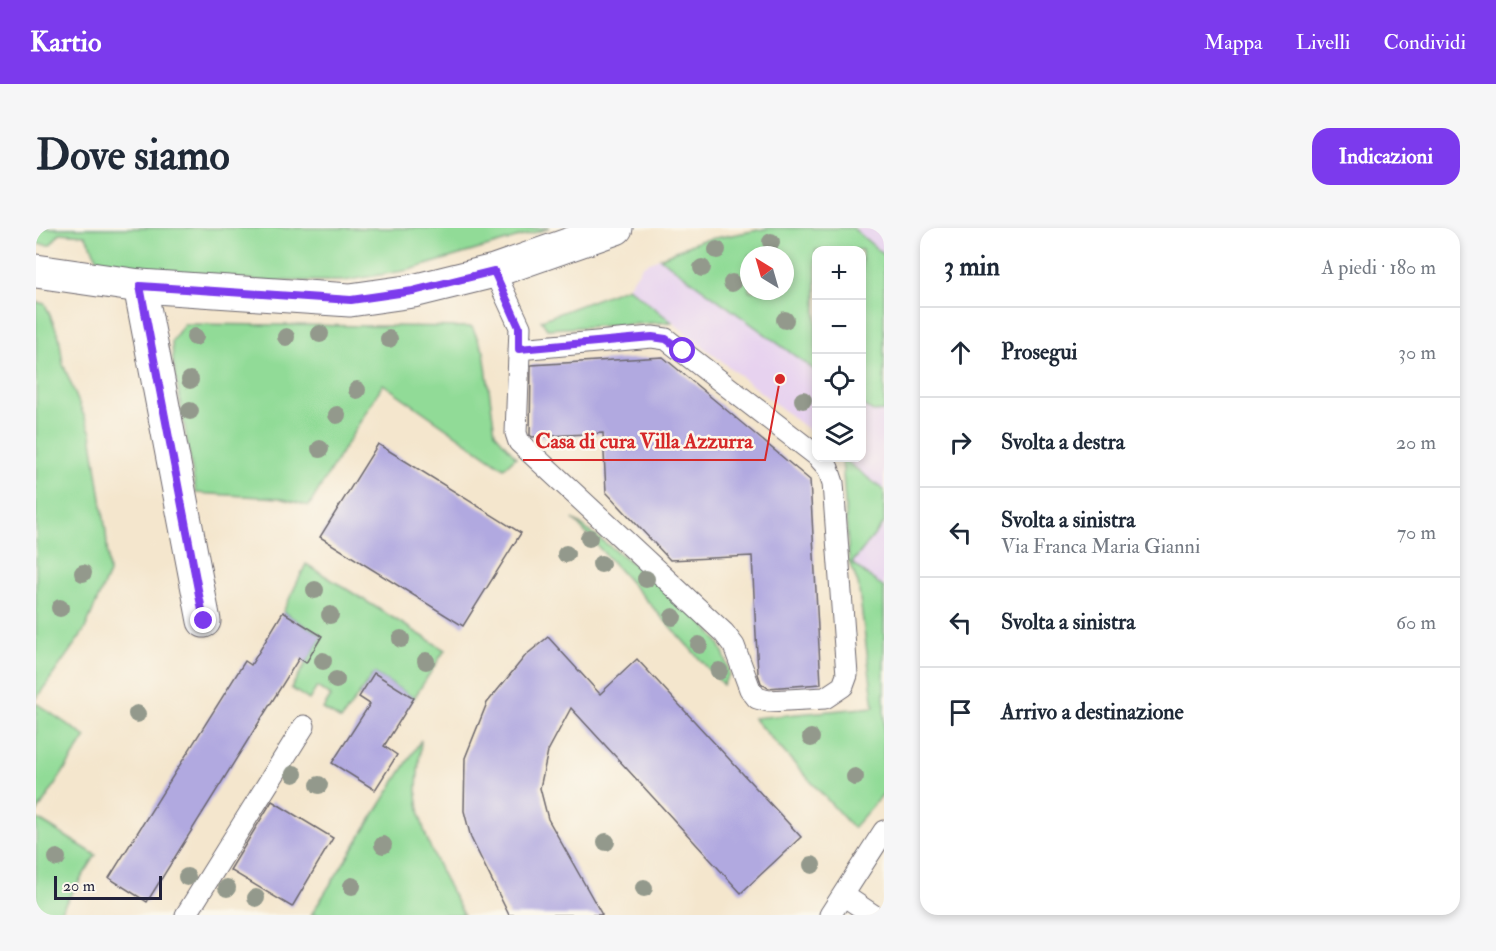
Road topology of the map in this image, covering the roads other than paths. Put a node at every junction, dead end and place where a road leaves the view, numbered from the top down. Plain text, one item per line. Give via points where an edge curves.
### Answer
1 (616, 228) edge
2 (36, 271) edge
3 (494, 271) junction
4 (140, 286) junction
5 (519, 349) junction
6 (812, 451) edge
7 (823, 462) edge
8 (204, 621) dead end
9 (304, 726) dead end
10 (884, 831) edge
11 (843, 896) junction
12 (186, 915) edge
13 (830, 915) edge
14 (873, 915) edge

1 - 3 street
2 - 4 street
3 - 4 street via 413,291 351,300
3 - 5 lane via 519,327
4 - 8 street
5 - 6 lane via 666,339
5 - 7 lane via 519,442 724,633 734,646 750,689 757,698 768,701 825,698 843,686 847,675 833,483
9 - 12 lane
10 - 11 lane
11 - 13 lane
11 - 14 lane

